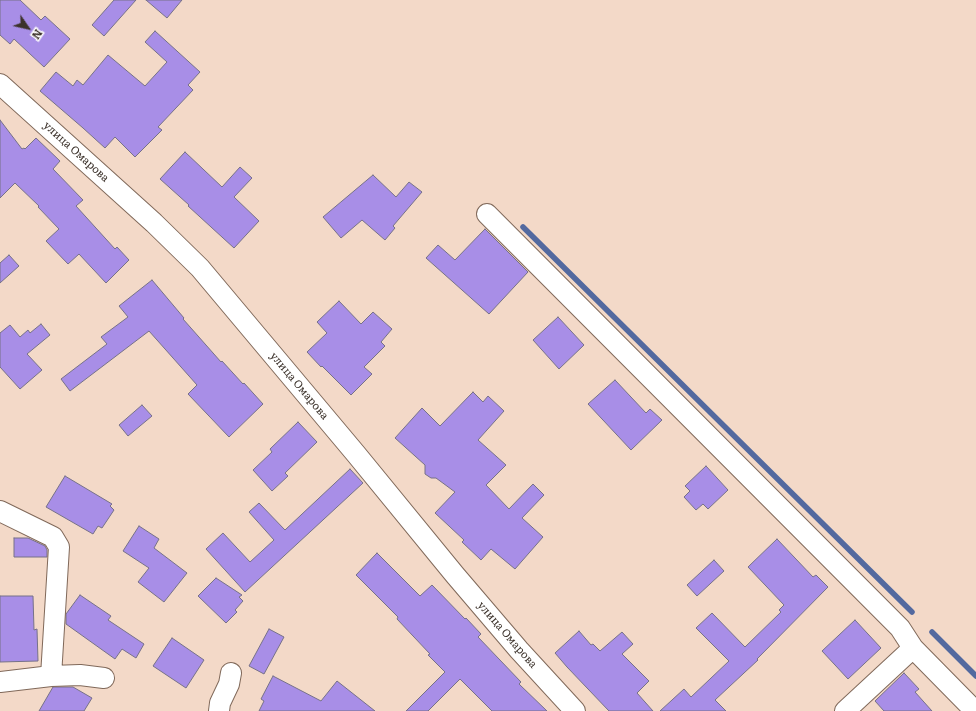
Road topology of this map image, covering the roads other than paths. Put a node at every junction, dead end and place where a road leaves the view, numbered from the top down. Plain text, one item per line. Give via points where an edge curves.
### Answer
1 (0, 84) edge
2 (487, 214) dead end
3 (0, 511) edge
4 (913, 648) junction
5 (231, 673) dead end
6 (51, 676) junction
7 (104, 678) dead end
8 (0, 682) edge
9 (219, 711) edge
10 (575, 711) edge
11 (845, 711) edge
12 (975, 711) edge

1 - 10 street, улица Омарова via 200,268 519,650
2 - 4 street via 900,628
3 - 6 street via 53,537 59,547
4 - 11 street
4 - 12 street
5 - 9 street
6 - 7 street via 80,675
6 - 8 street

